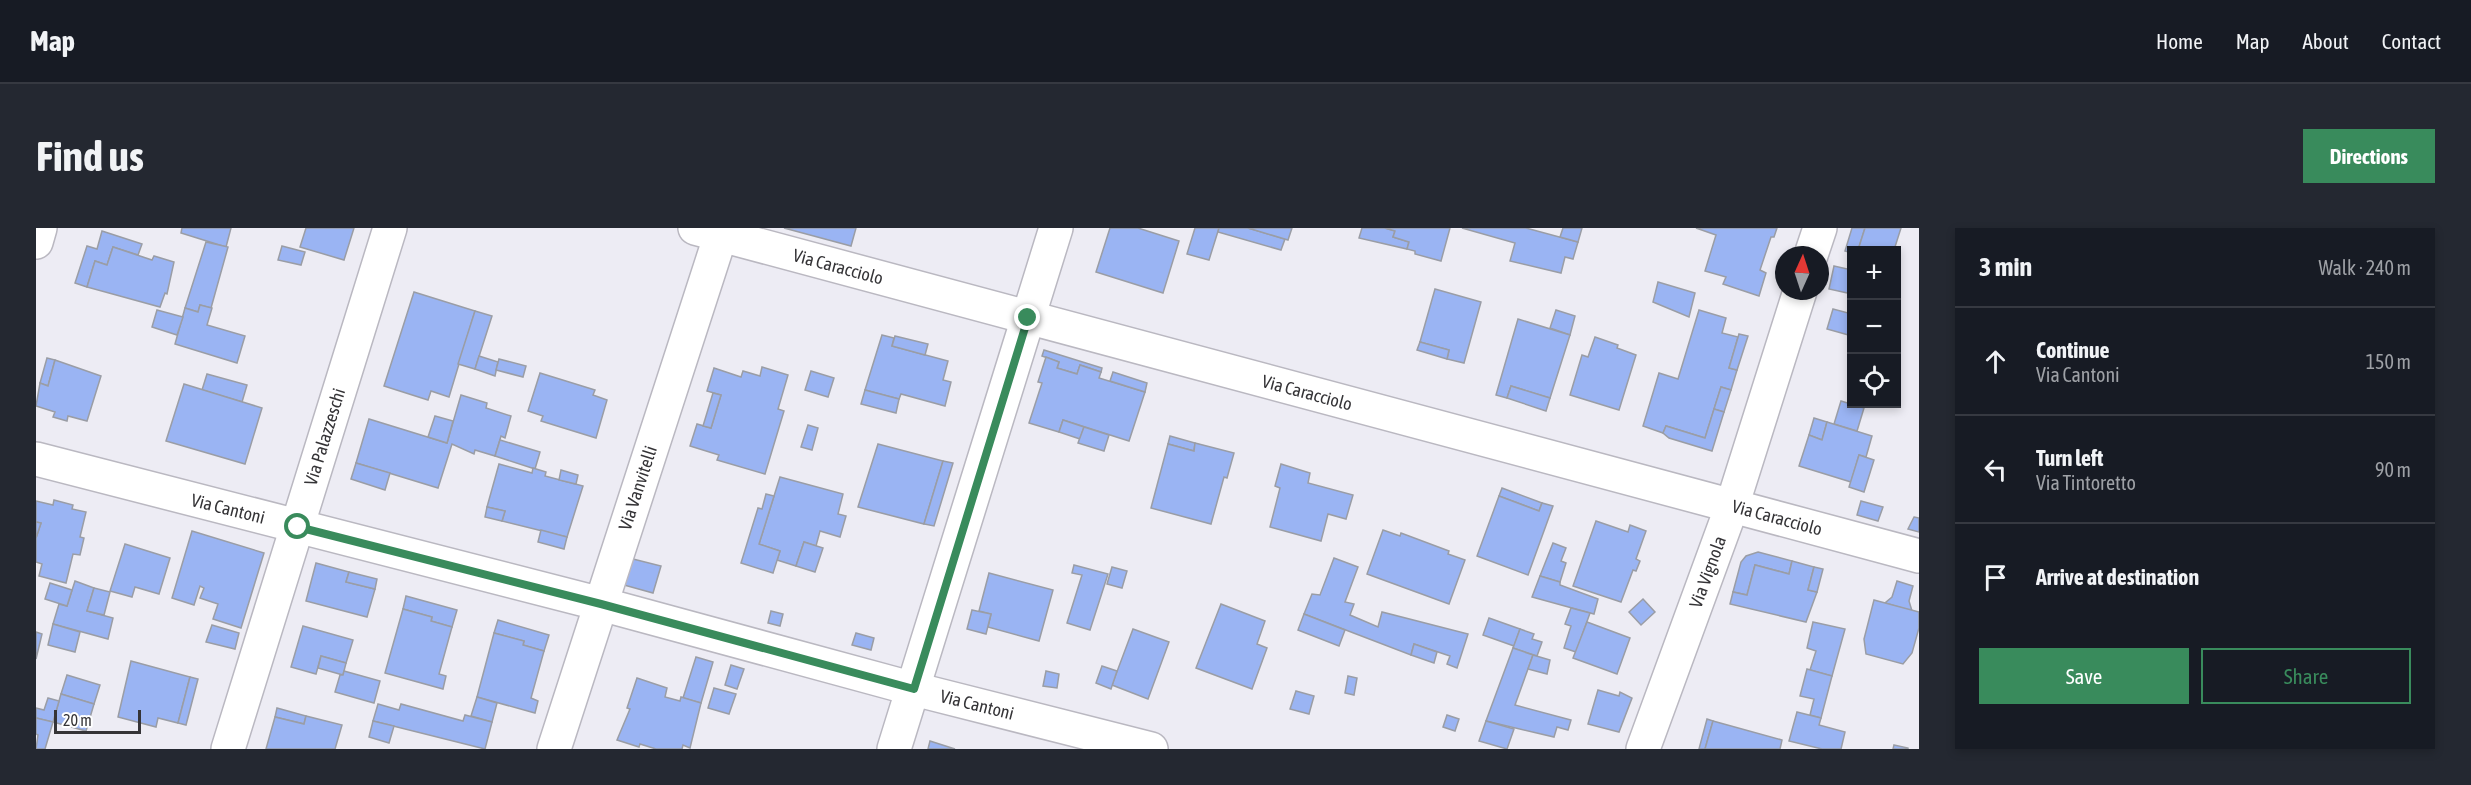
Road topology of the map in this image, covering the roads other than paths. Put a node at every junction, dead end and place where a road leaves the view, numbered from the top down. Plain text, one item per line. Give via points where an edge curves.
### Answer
1 (40, 228) edge
2 (390, 228) edge
3 (1056, 228) edge
4 (1820, 228) edge
5 (713, 230) edge
6 (36, 242) edge
7 (1814, 246) edge
8 (1797, 300) edge
9 (1028, 318) junction
10 (36, 459) edge
11 (1732, 506) junction
12 (298, 527) junction
13 (1919, 556) edge
14 (601, 604) junction
15 (914, 689) junction
16 (228, 749) edge
17 (554, 749) edge
18 (894, 749) edge
19 (1151, 749) edge
20 (1643, 749) edge

1 - 6 street
2 - 12 street, Via Palazzeschi
3 - 9 street
4 - 7 street
5 - 9 street, Via Caracciolo
5 - 14 street, Via Vanvitelli
8 - 11 street, Via Vignola
9 - 11 street, Via Caracciolo
9 - 15 street
10 - 12 street, Via Cantoni
11 - 13 street, Via Caracciolo
11 - 20 street, Via Vignola
12 - 14 street, Via Cantoni
12 - 16 street, Via Palazzeschi
14 - 15 street, Via Cantoni
14 - 17 street, Via Vanvitelli
15 - 18 street
15 - 19 street, Via Cantoni

